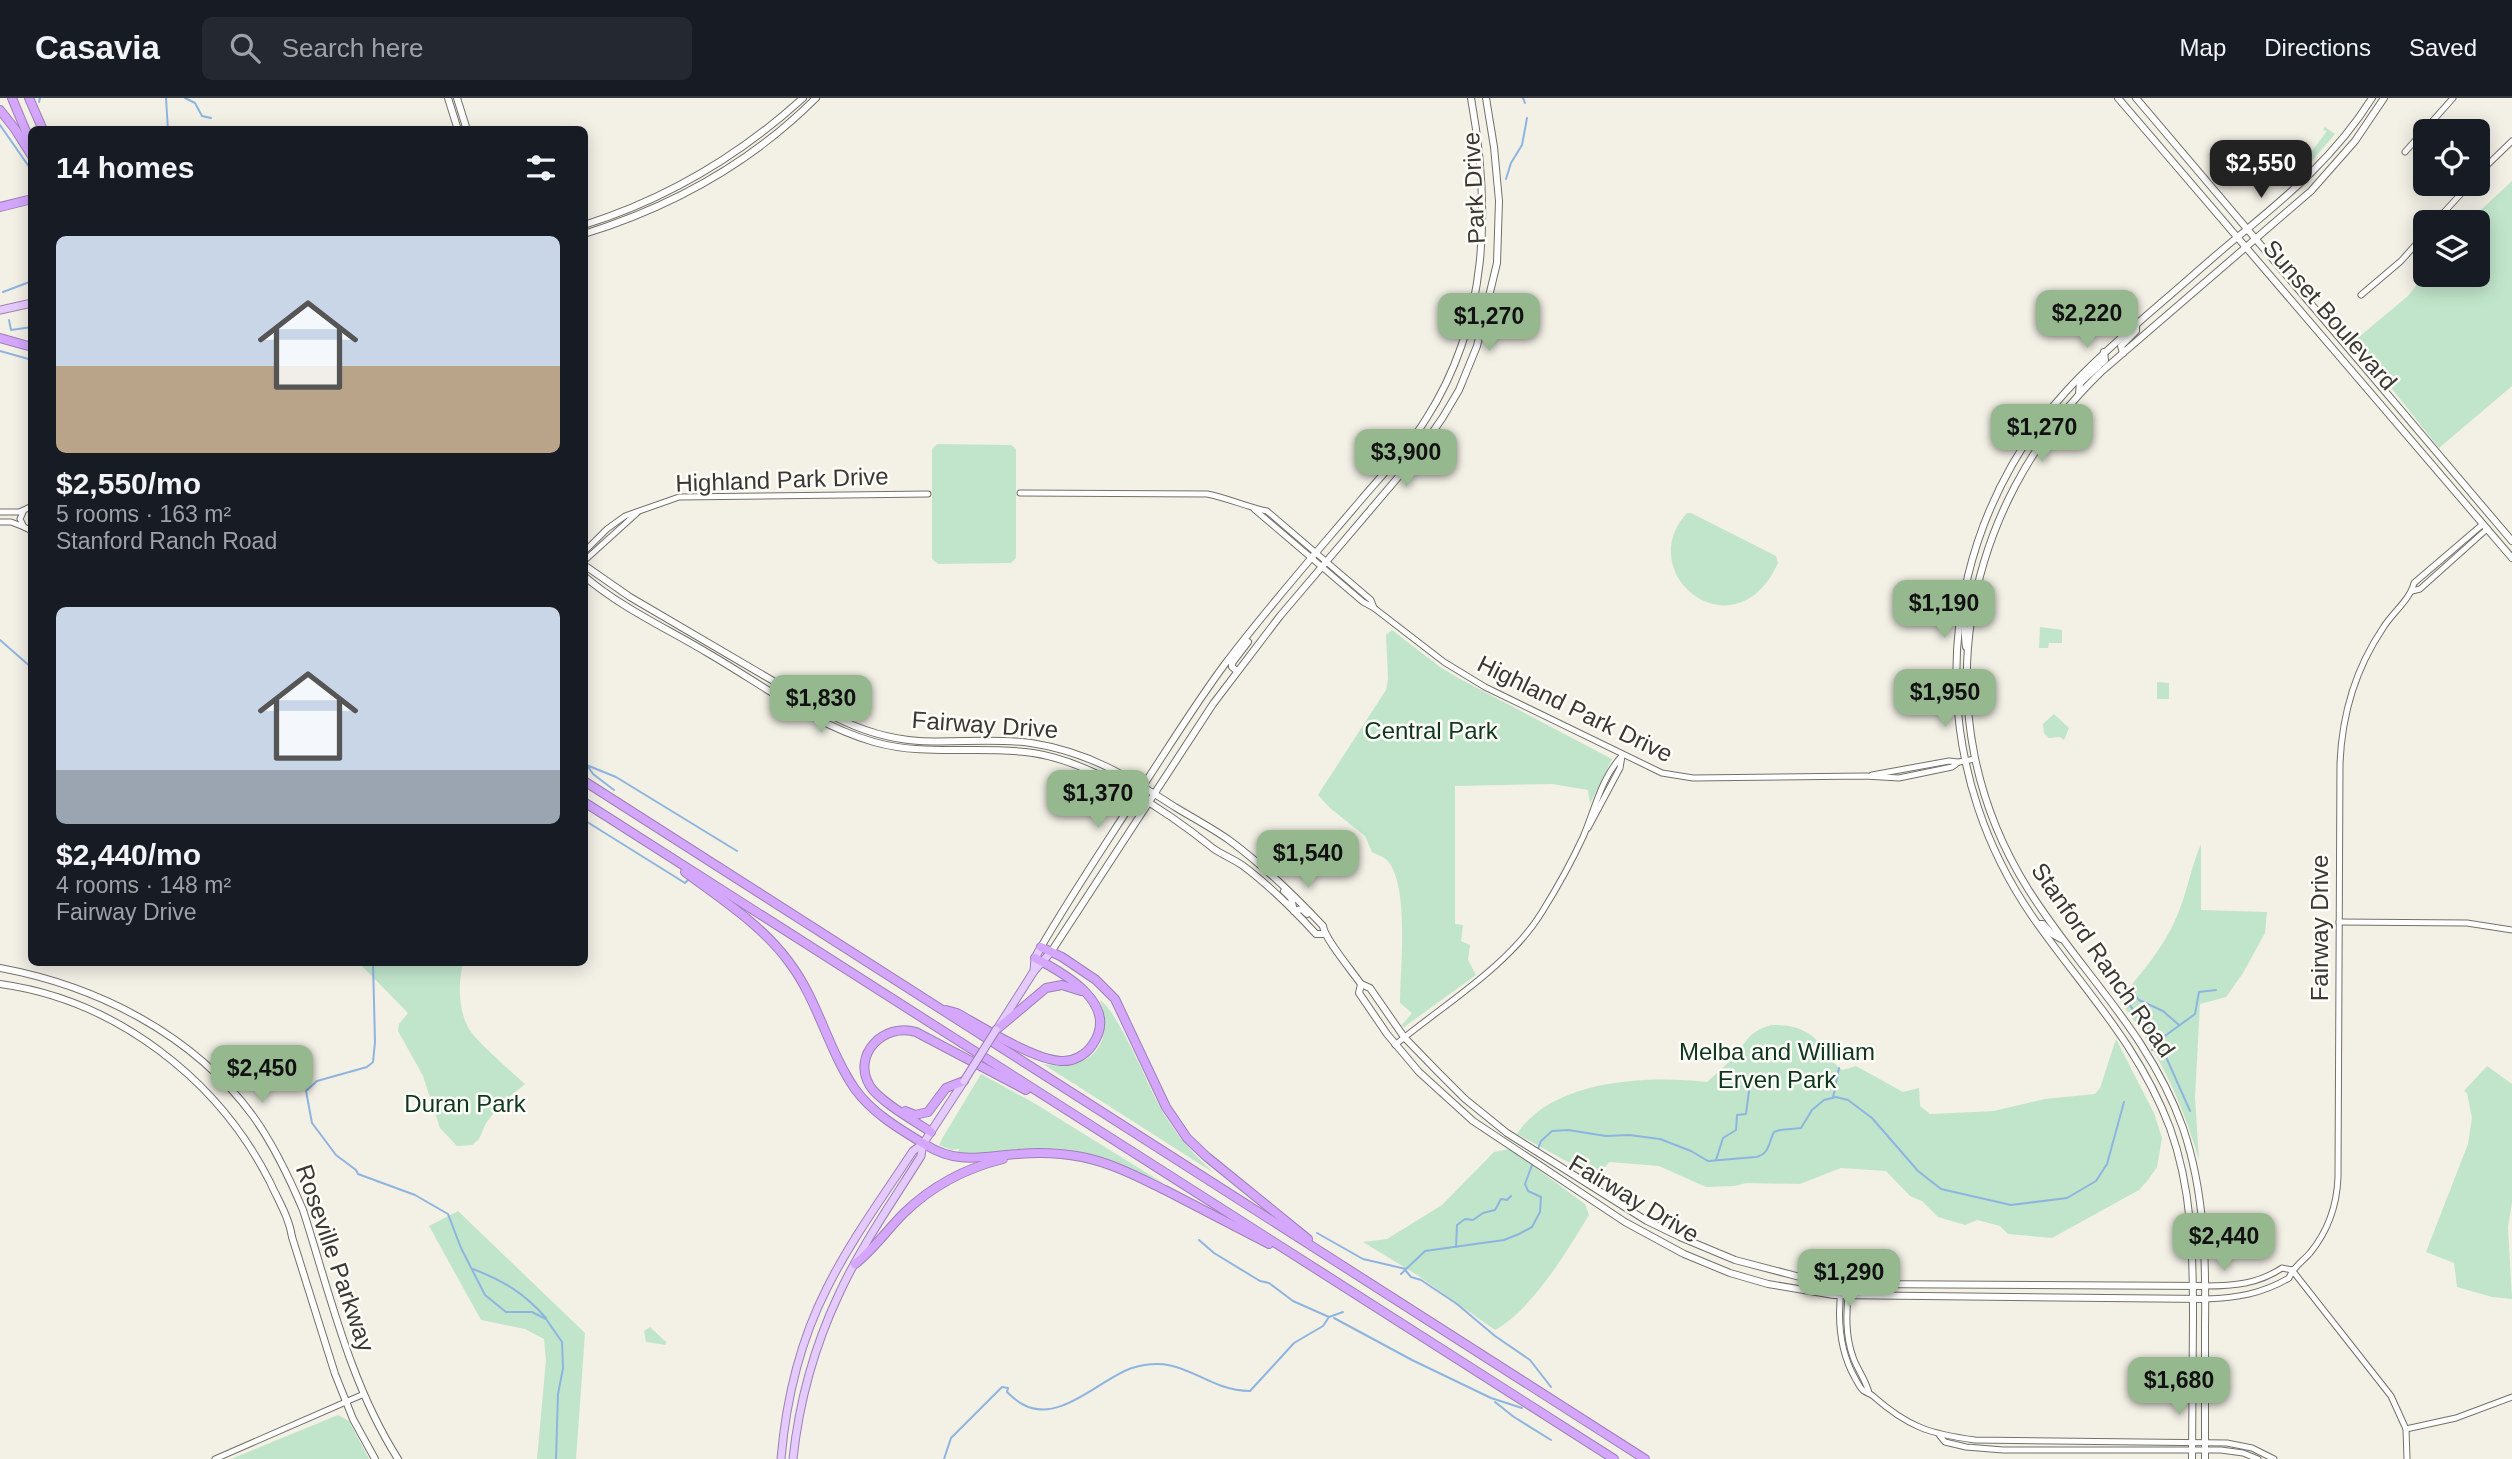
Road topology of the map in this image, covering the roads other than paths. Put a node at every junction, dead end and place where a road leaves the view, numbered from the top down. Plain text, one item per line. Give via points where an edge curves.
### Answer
1 (12, 98) edge
2 (29, 98) edge
3 (448, 98) edge
4 (457, 98) edge
5 (803, 98) edge
6 (816, 98) edge
7 (1471, 98) edge
8 (1486, 98) edge
9 (2118, 98) edge
10 (2136, 98) edge
11 (2372, 98) edge
12 (2385, 98) edge
13 (2453, 98) edge
14 (0, 110) edge
15 (2367, 124) junction
16 (41, 126) edge
17 (457, 126) edge
18 (466, 126) edge
19 (2346, 135) junction
20 (28, 136) edge
21 (2512, 141) edge
22 (28, 150) edge
23 (2405, 152) dead end
24 (2342, 158) junction
25 (2490, 162) edge
26 (2459, 196) edge
27 (28, 200) edge
28 (0, 207) edge
29 (2446, 210) edge
30 (588, 224) edge
31 (2246, 230) junction
32 (588, 233) edge
33 (2237, 237) junction
34 (2254, 239) junction
35 (2245, 246) junction
36 (2413, 248) edge
37 (2361, 295) dead end
38 (28, 304) edge
39 (0, 310) edge
40 (2136, 324) junction
41 (0, 338) edge
42 (28, 346) edge
43 (2104, 352) junction
44 (2123, 353) junction
45 (2080, 393) junction
46 (1439, 398) junction
47 (1443, 417) junction
48 (1020, 493) dead end
49 (928, 494) dead end
50 (28, 508) edge
51 (24, 510) junction
52 (639, 511) junction
53 (0, 512) edge
54 (2494, 520) junction
55 (0, 522) edge
56 (2485, 526) junction
57 (24, 527) junction
58 (28, 529) edge
59 (2512, 541) edge
60 (588, 548) edge
61 (1315, 555) junction
62 (2512, 558) edge
63 (588, 559) edge
64 (1323, 564) junction
65 (588, 566) edge
66 (588, 579) edge
67 (1965, 589) junction
68 (1961, 612) junction
69 (1972, 615) junction
70 (660, 625) junction
71 (1254, 629) junction
72 (727, 654) junction
73 (1968, 656) junction
74 (1237, 671) junction
75 (1622, 755) junction
76 (1975, 759) junction
77 (1961, 762) junction
78 (588, 784) edge
79 (1143, 786) junction
80 (1155, 794) junction
81 (1137, 796) junction
82 (588, 804) edge
83 (1148, 804) junction
84 (608, 817) junction
85 (1276, 878) junction
86 (1294, 911) junction
87 (2339, 922) junction
88 (2038, 924) junction
89 (1323, 930) junction
90 (2512, 930) edge
91 (2065, 941) junction
92 (1041, 947) junction
93 (1051, 952) junction
94 (1035, 958) junction
95 (1044, 962) junction
96 (0, 968) edge
97 (1034, 971) junction
98 (0, 984) edge
99 (1361, 984) junction
100 (1087, 993) junction
101 (939, 1008) junction
102 (1010, 1016) junction
103 (996, 1030) joint
104 (1404, 1037) junction
105 (1395, 1045) junction
106 (964, 1081) junction
107 (896, 1108) junction
108 (1088, 1123) junction
109 (931, 1132) junction
110 (923, 1144) junction
111 (1521, 1147) junction
112 (1033, 1154) junction
113 (1547, 1163) junction
114 (1329, 1257) junction
115 (855, 1264) junction
116 (1319, 1270) junction
117 (2292, 1270) junction
118 (1845, 1283) junction
119 (2047, 1286) junction
120 (2193, 1286) junction
121 (2206, 1286) junction
122 (1844, 1295) junction
123 (2047, 1296) junction
124 (2193, 1298) junction
125 (2206, 1299) junction
126 (364, 1394) junction
127 (2512, 1397) edge
128 (346, 1402) junction
129 (2406, 1429) junction
130 (1940, 1436) junction
131 (2135, 1441) junction
132 (2192, 1446) junction
133 (2205, 1446) junction
134 (2134, 1451) junction
135 (2256, 1458) edge
136 (215, 1459) edge
137 (375, 1459) edge
138 (398, 1459) edge
139 (780, 1459) edge
140 (793, 1459) edge
141 (1614, 1459) edge
142 (1645, 1459) edge
143 (2192, 1459) edge
144 (2205, 1459) edge
145 (2264, 1459) edge
146 (2274, 1459) edge
147 (2407, 1459) edge

1 - 20 highway
2 - 16 highway
3 - 17 main road
4 - 18 main road
5 - 30 main road via 752,141 705,172 644,203
6 - 32 main road via 775,135 717,175 654,208
7 - 46 main road, Park Drive via 1482,173 1480,273 1464,343
8 - 47 main road, Park Drive via 1499,201 1497,263 1473,356
9 - 33 main road, Sunset Boulevard
10 - 31 main road, Sunset Boulevard
11 - 19 main road, Stanford Ranch Road
12 - 15 main road, Stanford Ranch Road
13 - 23 street
14 - 22 highway
15 - 19 main road
15 - 24 main road, Stanford Ranch Road
19 - 24 main road
19 - 31 main road, Stanford Ranch Road via 2303,182
21 - 25 street
24 - 34 main road, Stanford Ranch Road
26 - 29 street
27 - 28 highway
31 - 33 main road, Stanford Ranch Road
31 - 34 main road, Sunset Boulevard
33 - 35 main road, Sunset Boulevard
33 - 40 main road, Stanford Ranch Road
34 - 35 main road, Stanford Ranch Road
34 - 54 main road, Sunset Boulevard
35 - 44 main road, Stanford Ranch Road
35 - 56 main road, Sunset Boulevard
36 - 37 street
38 - 39 main road
40 - 43 main road, Stanford Ranch Road
40 - 44 main road via 2136,331 2122,346
41 - 42 highway
43 - 45 main road via 2105,360 2080,383
43 - 67 main road, Stanford Ranch Road via 2055,402 2003,480 1979,538
44 - 45 main road, Stanford Ranch Road
45 - 69 main road, Stanford Ranch Road via 2049,429 2014,485 1990,543
46 - 47 main road
46 - 61 main road, Park Drive via 1405,448
47 - 64 main road, Park Drive via 1411,462
48 - 61 street, Highland Park Drive via 1207,494 1232,499 1267,511
49 - 52 street, Highland Park Drive via 698,495
50 - 51 street
51 - 53 street
51 - 57 street via 20,519
52 - 60 street, Highland Park Drive via 614,523
52 - 63 street, Highland Park Drive
54 - 56 main road
54 - 59 main road, Sunset Boulevard
55 - 57 street
56 - 62 main road, Sunset Boulevard
56 - 87 street, Fairway Drive via 2414,583 2358,674 2340,763
57 - 58 street
61 - 64 street, Highland Park Drive
61 - 71 main road, Park Drive
64 - 74 main road, Park Drive
64 - 75 street, Highland Park Drive via 1363,602 1469,678
65 - 72 main road, Fairway Drive via 615,588
66 - 70 main road, Fairway Drive
67 - 68 main road, Stanford Ranch Road
67 - 69 main road via 1967,611
68 - 73 main road
68 - 77 main road, Stanford Ranch Road via 1956,667
69 - 73 main road, Stanford Ranch Road
70 - 72 main road
70 - 81 main road, Fairway Drive via 808,713 856,736 920,750 1047,756 1093,771
71 - 74 main road via 1232,663
71 - 79 main road via 1225,663
72 - 79 main road, Fairway Drive via 833,716 873,733 915,741 1019,742 1055,748 1090,758
73 - 76 main road, Stanford Ranch Road via 1968,712
74 - 80 main road
75 - 77 street, Highland Park Drive via 1677,777 1865,776
75 - 104 street via 1541,914 1514,947
76 - 77 street, Highland Park Drive
76 - 91 main road, Stanford Ranch Road via 2006,848
77 - 88 main road, Stanford Ranch Road via 1992,846
78 - 101 highway
79 - 80 main road, Fairway Drive
79 - 81 main road
80 - 83 main road
80 - 85 main road, Fairway Drive via 1227,839
81 - 83 main road, Fairway Drive
81 - 92 main road
82 - 84 highway
83 - 86 main road, Fairway Drive via 1242,866
83 - 93 main road
84 - 108 highway
84 - 110 highway via 767,938 801,979 856,1091 879,1114
85 - 86 main road via 1291,898
85 - 89 main road, Fairway Drive
86 - 89 main road, Fairway Drive via 1302,909
87 - 90 street via 2467,923
87 - 117 street, Fairway Drive via 2337,1195 2319,1240
88 - 91 main road via 2043,923
88 - 120 main road, Stanford Ranch Road via 2132,1050 2163,1110 2186,1188
89 - 99 main road, Fairway Drive
91 - 121 main road, Stanford Ranch Road via 2128,1023 2174,1106 2200,1198
92 - 93 highway
92 - 94 main road
93 - 95 main road
93 - 114 highway via 1096,980 1115,999 1166,1107 1187,1138
94 - 95 highway
94 - 97 main road
95 - 97 main road
95 - 100 highway
96 - 126 main road, Roseville Parkway via 66,984 117,1005 171,1037 241,1102 281,1161 303,1210
97 - 102 main road
98 - 128 main road, Roseville Parkway via 46,993 97,1012 170,1059 226,1114 264,1171 290,1225
99 - 104 main road, Fairway Drive via 1370,988
99 - 105 main road, Fairway Drive via 1359,993
100 - 101 highway via 1099,1014 1097,1037 1083,1055 1063,1061 1045,1058
100 - 102 highway via 1051,986
101 - 114 highway
102 - 103 highway
103 - 106 main road, bridge
104 - 105 street
104 - 111 main road, Fairway Drive
105 - 111 main road, Fairway Drive via 1457,1108
106 - 107 highway via 946,1088 928,1112 915,1115
106 - 109 main road
107 - 108 highway via 870,1086 866,1060 873,1043 884,1034 909,1030
107 - 109 highway
108 - 116 highway
109 - 110 main road
110 - 112 highway via 961,1158
110 - 115 main road via 922,1156
110 - 139 main road via 913,1150 843,1258 817,1310 792,1383
111 - 113 main road, Fairway Drive
112 - 115 highway via 978,1166 933,1189
112 - 116 highway via 1080,1156 1122,1169
113 - 118 main road, Fairway Drive via 1647,1221 1699,1245 1777,1272
113 - 122 main road, Fairway Drive via 1625,1222 1695,1259 1768,1284
114 - 142 highway
115 - 140 main road via 812,1363
116 - 141 highway
117 - 121 street, Fairway Drive via 2282,1268 2245,1284
117 - 125 street, Fairway Drive via 2289,1278 2263,1291
117 - 129 street via 2391,1396
118 - 119 main road, Fairway Drive
118 - 122 street
119 - 120 main road, Fairway Drive
119 - 123 main road
120 - 121 main road, Fairway Drive
120 - 124 main road, Stanford Ranch Road
121 - 125 main road, Stanford Ranch Road
122 - 123 main road, Fairway Drive
122 - 130 street via 1839,1325 1845,1355 1864,1392 1896,1416
123 - 124 main road, Fairway Drive
124 - 125 main road, Fairway Drive
124 - 132 main road, Stanford Ranch Road
125 - 133 main road, Stanford Ranch Road
126 - 128 street
126 - 138 main road, Roseville Parkway
127 - 129 street via 2456,1418
128 - 136 street
128 - 137 main road, Roseville Parkway
129 - 147 street
130 - 131 street
130 - 134 street via 1945,1442 1984,1449
131 - 132 street
131 - 134 street
132 - 133 street
132 - 134 street
132 - 143 main road, Stanford Ranch Road
133 - 135 street
133 - 144 main road, Stanford Ranch Road
133 - 146 street via 2245,1446
135 - 145 street

